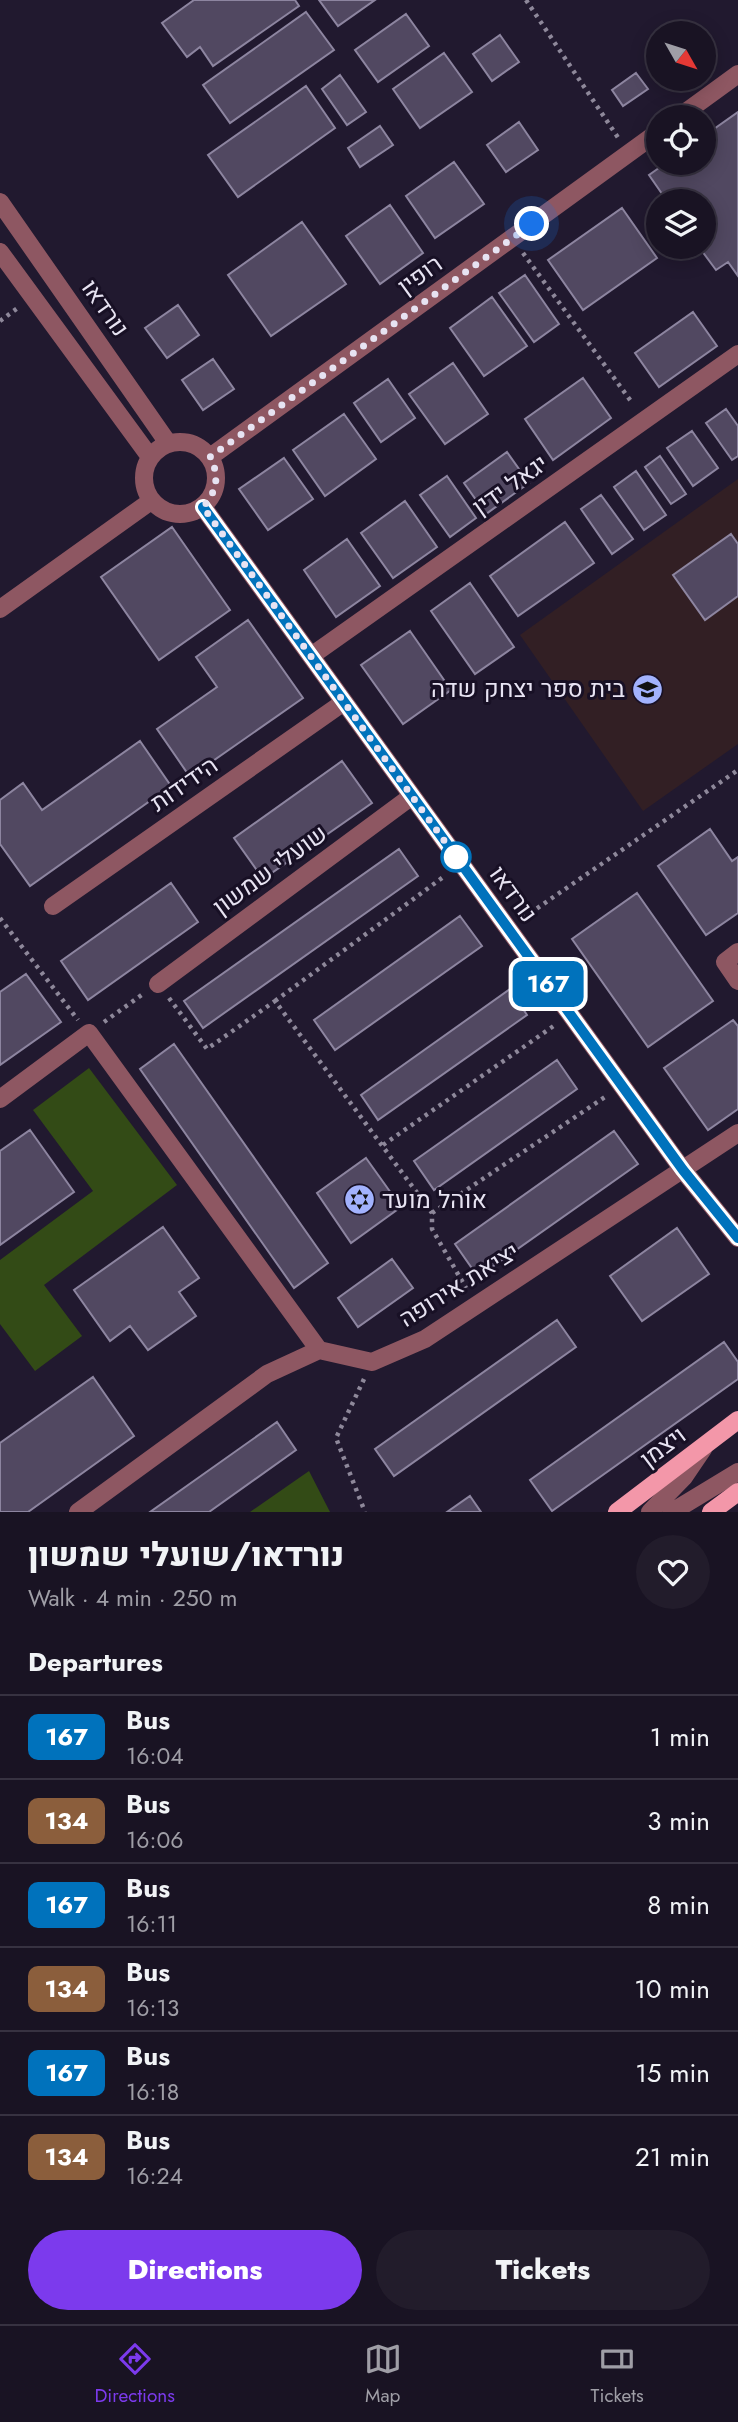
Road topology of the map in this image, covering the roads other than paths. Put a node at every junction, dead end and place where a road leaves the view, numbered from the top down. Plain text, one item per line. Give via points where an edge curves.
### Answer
1 (738, 75) edge
2 (696, 105) edge
3 (646, 141) edge
4 (0, 202) edge
5 (0, 253) edge
6 (738, 354) edge
7 (169, 443) junction
8 (150, 457) junction
9 (210, 457) junction
10 (151, 500) junction
11 (203, 507) junction
12 (0, 609) edge
13 (311, 656) junction
14 (344, 702) junction
15 (412, 796) junction
16 (53, 906) dead end
17 (738, 953) edge
18 (738, 981) edge
19 (158, 984) road end
20 (0, 1099) edge
21 (738, 1133) edge
22 (683, 1170) junction
23 (738, 1238) edge
24 (319, 1350) junction
25 (738, 1420) edge
26 (705, 1446) junction
27 (738, 1472) edge
28 (738, 1492) edge
29 (78, 1512) edge
30 (617, 1512) edge
31 (650, 1512) edge
32 (672, 1512) edge
33 (711, 1512) edge

1 - 2 street
3 - 9 street, רופין
4 - 7 street, נורדאו
5 - 8 street
6 - 13 street, יגאל ידין
7 - 8 street
7 - 9 street via 192,443
8 - 10 street via 143,479
9 - 11 street via 217,477
10 - 11 street via 170,513
10 - 12 street
11 - 13 street, נורדאו
13 - 14 street, נורדאו
14 - 15 street, נורדאו
14 - 16 street, הידידות
15 - 19 street, שועלי שמשון
15 - 22 street, נורדאו
17 - 18 street via 725,962
20 - 24 street via 89,1034
21 - 22 street, יציאת אירופה
22 - 23 street, נורדאו
22 - 24 street, יציאת אירופה via 425,1339 372,1362
24 - 29 street via 267,1374
25 - 26 main road, ויצמן
26 - 30 main road, ויצמן
26 - 31 street via 684,1477
27 - 32 street
28 - 33 main road

